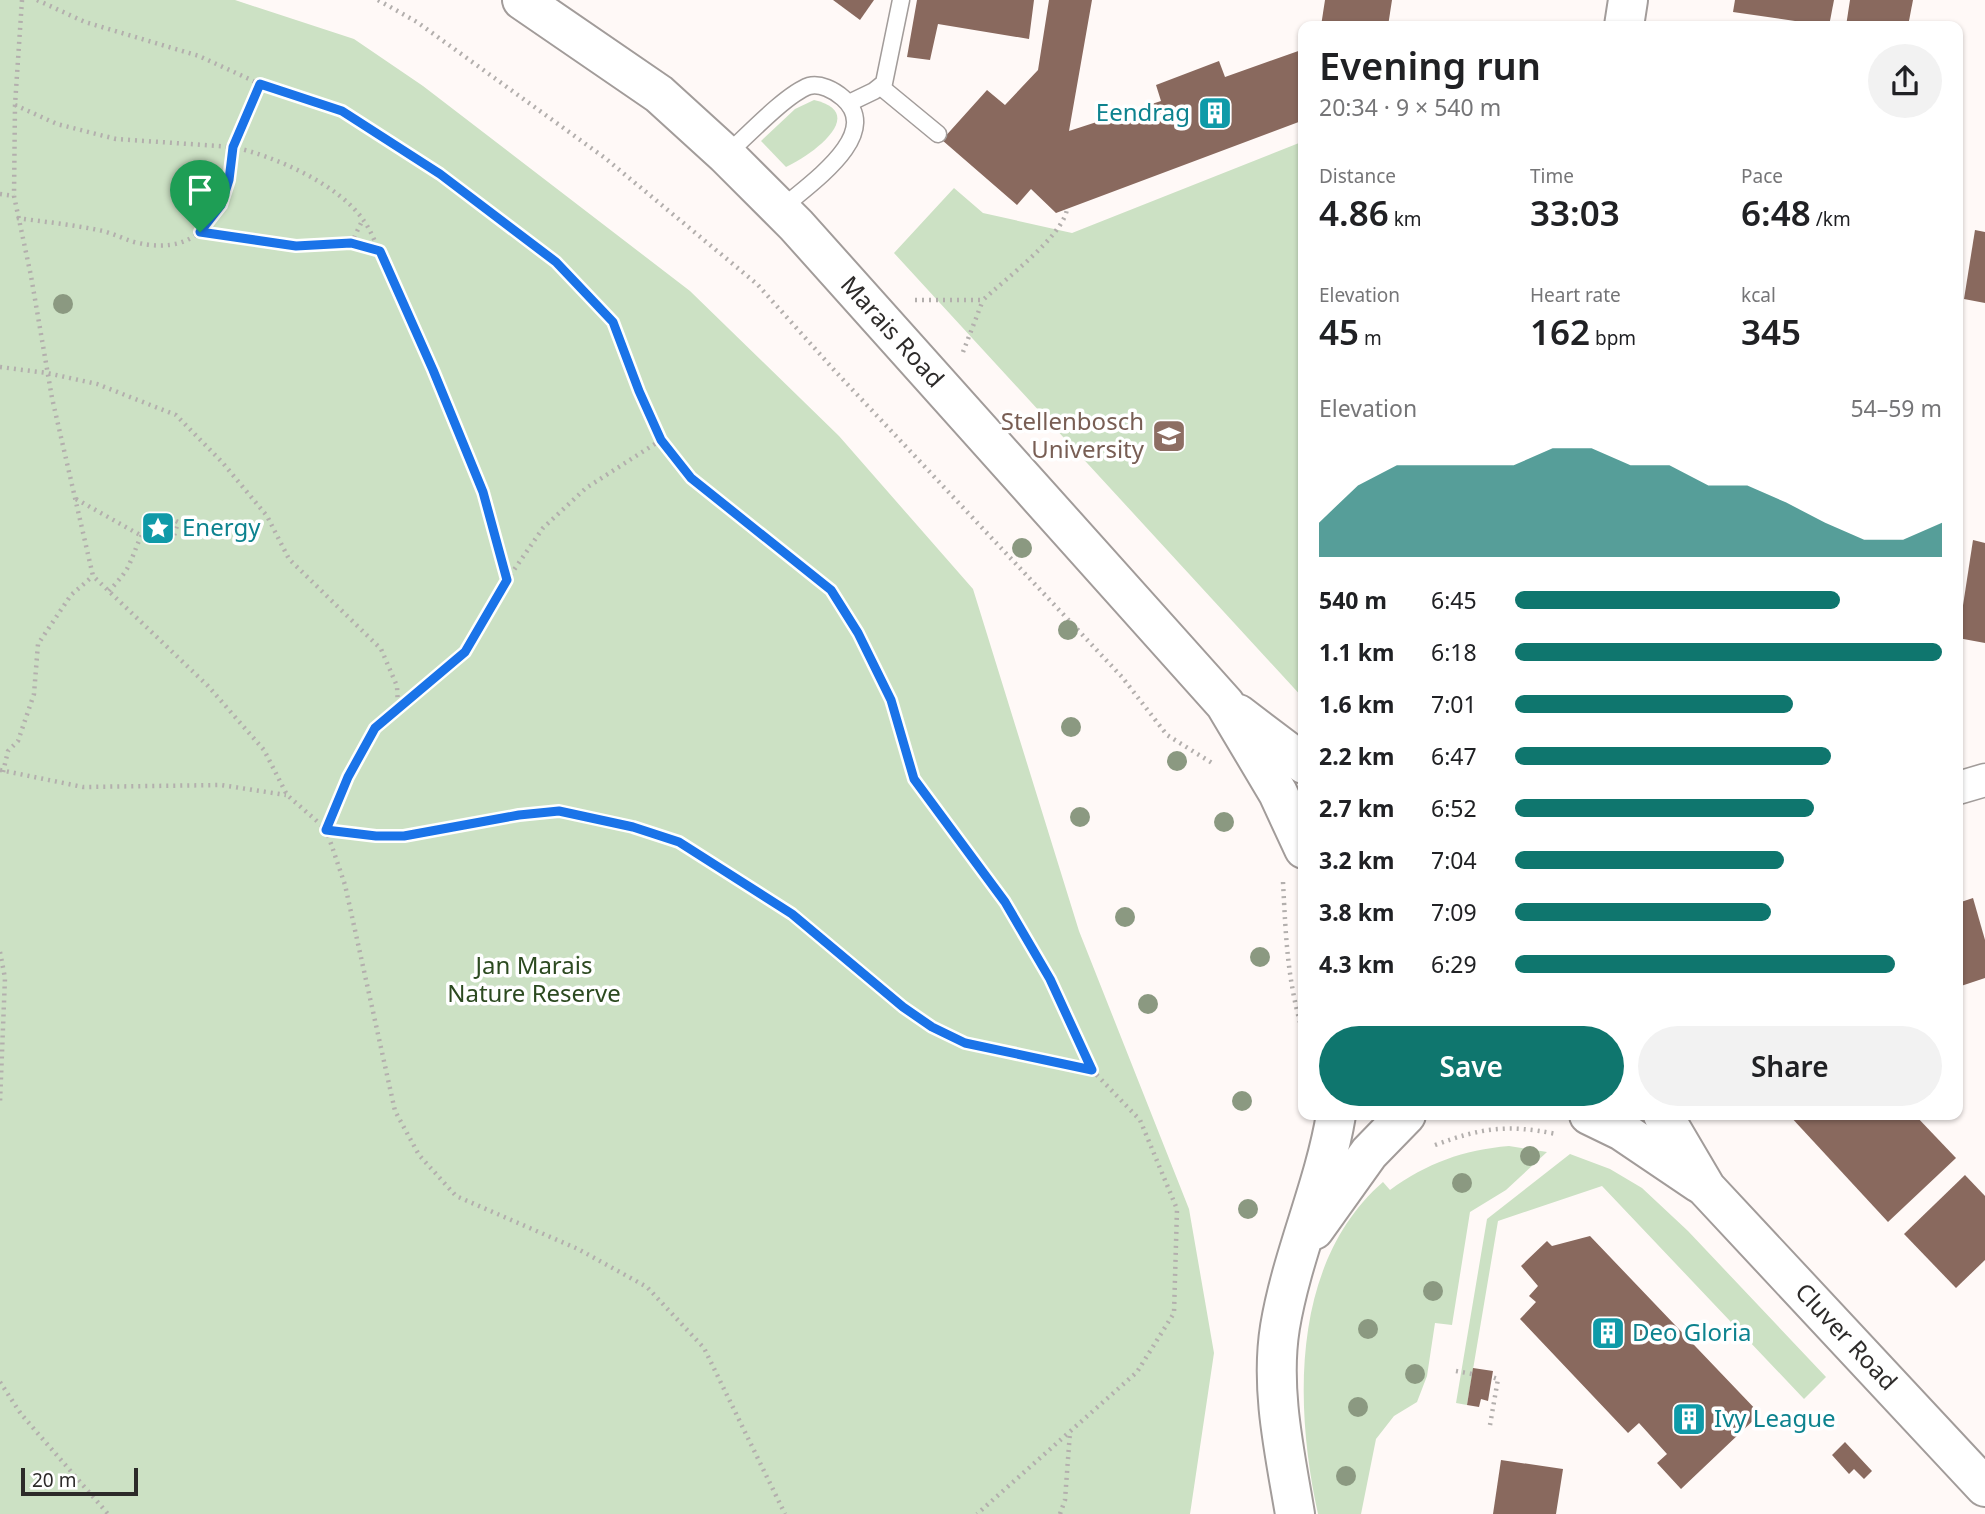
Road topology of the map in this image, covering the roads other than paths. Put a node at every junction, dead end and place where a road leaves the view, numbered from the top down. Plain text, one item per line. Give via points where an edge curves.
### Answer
1 (522, 0) edge
2 (901, 0) edge
3 (1628, 0) edge
4 (1625, 21) edge
5 (881, 87) junction
6 (849, 103) junction
7 (938, 134) dead end
8 (726, 155) junction
9 (781, 209) junction
10 (1225, 704) junction
11 (1298, 759) edge
12 (1985, 780) edge
13 (1963, 787) edge
14 (1293, 858) edge
15 (1335, 1120) edge
16 (1401, 1120) edge
17 (1666, 1120) edge
18 (1574, 1125) edge
19 (1706, 1188) junction
20 (1297, 1254) junction
21 (1985, 1487) edge
22 (1295, 1514) edge

1 - 8 street, Marais Road via 659,94
2 - 5 lane
3 - 4 street
5 - 6 lane
5 - 7 lane
6 - 8 lane via 839,94 811,85
6 - 9 lane via 855,128 852,141
8 - 9 street, Marais Road
9 - 10 street, Marais Road
10 - 11 street, Marais Road
10 - 14 street, Marais Road via 1278,793
12 - 13 street
15 - 20 street
16 - 20 street via 1369,1153
17 - 19 street, Cluver Road
18 - 19 street, Cluver Road via 1622,1131
19 - 21 street, Cluver Road
20 - 22 street via 1279,1329 1277,1371

